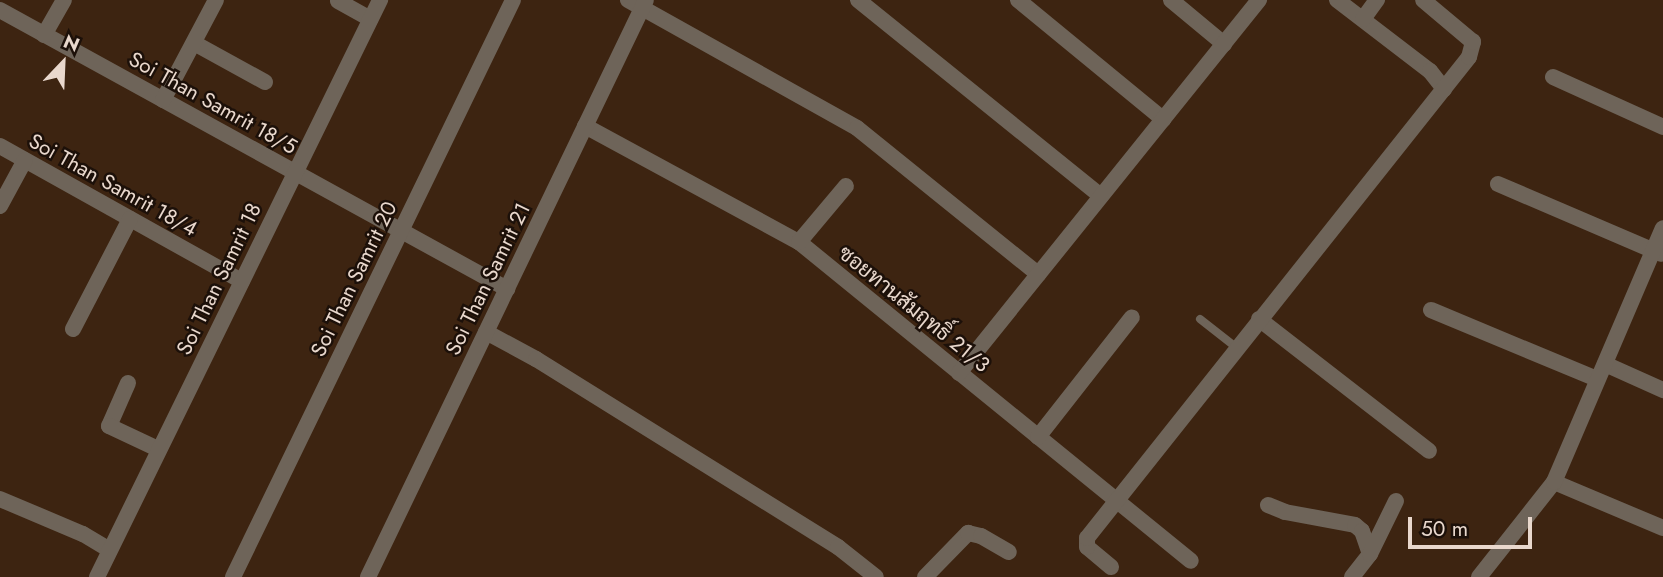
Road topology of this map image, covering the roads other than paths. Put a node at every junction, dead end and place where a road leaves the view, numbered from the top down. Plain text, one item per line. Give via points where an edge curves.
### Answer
1 (64, 0) edge
2 (216, 0) edge
3 (380, 0) edge
4 (513, 0) edge
5 (858, 0) edge
6 (1018, 0) edge
7 (1171, 0) edge
8 (1259, 0) edge
9 (1337, 0) edge
10 (1377, 0) edge
11 (1423, 0) edge
12 (338, 1) edge
13 (639, 2) edge
14 (0, 10) edge
15 (370, 19) junction
16 (1363, 19) junction
17 (44, 34) junction
18 (194, 43) junction
19 (1224, 44) junction
20 (1553, 77) dead end
21 (265, 82) dead end
22 (1444, 89) junction
23 (163, 100) junction
24 (1163, 119) junction
25 (585, 127) junction
26 (1663, 127) edge
27 (0, 146) edge
28 (25, 160) junction
29 (295, 173) junction
30 (1498, 184) dead end
31 (846, 186) dead end
32 (1101, 196) junction
33 (0, 206) edge
34 (130, 219) junction
35 (1663, 228) edge
36 (401, 230) junction
37 (799, 242) junction
38 (1658, 253) edge
39 (1038, 274) junction
40 (242, 281) junction
41 (507, 289) junction
42 (1431, 310) dead end
43 (1132, 317) dead end
44 (1200, 319) dead end
45 (1259, 319) junction
46 (72, 329) dead end
47 (486, 332) junction
48 (1237, 348) junction
49 (1605, 363) junction
50 (959, 373) junction
51 (1597, 379) junction
52 (128, 383) dead end
53 (1663, 390) edge
54 (1038, 437) junction
55 (158, 449) junction
56 (1429, 451) dead end
57 (1554, 482) junction
58 (0, 499) edge
59 (1118, 500) junction
60 (1396, 501) dead end
61 (1268, 505) dead end
62 (1663, 528) edge
63 (110, 550) junction
64 (1009, 552) dead end
65 (1370, 554) junction
66 (1191, 561) dead end
67 (1111, 567) dead end
68 (1484, 575) edge
69 (97, 577) edge
70 (233, 577) edge
71 (368, 577) edge
72 (876, 577) edge
73 (925, 577) edge
74 (1352, 577) edge

1 - 17 street
2 - 18 street
3 - 15 street, Soi Than Samrit 18
4 - 36 street, Soi Than Samrit 20
5 - 32 street
6 - 24 street
7 - 19 street
8 - 19 street
9 - 16 street
10 - 16 street
11 - 22 street via 1473,42 1469,58
12 - 15 street
13 - 25 street, Soi Than Samrit 21
13 - 39 street via 857,128
14 - 17 street, Soi Than Samrit 18/5
15 - 29 street, Soi Than Samrit 18
16 - 22 street via 1430,71
17 - 23 street, Soi Than Samrit 18/5
18 - 21 street
18 - 23 street
19 - 24 street
20 - 26 street
22 - 45 street
23 - 29 street, Soi Than Samrit 18/5
24 - 32 street
25 - 37 street, ซอยทานสัมฤทธิ์ 21/3
25 - 41 street, Soi Than Samrit 21
27 - 28 street, Soi Than Samrit 18/4
28 - 33 street
28 - 34 street, Soi Than Samrit 18/4
29 - 36 street, Soi Than Samrit 18/5
29 - 40 street, Soi Than Samrit 18
30 - 38 street
31 - 37 street
32 - 39 street
34 - 40 street, Soi Than Samrit 18/4
34 - 46 street
35 - 38 street
36 - 41 street, Soi Than Samrit 18/5
36 - 70 street, Soi Than Samrit 20
37 - 50 street, ซอยทานสัมฤทธิ์ 21/3
38 - 49 street
39 - 50 street
40 - 55 street, Soi Than Samrit 18
41 - 47 street, Soi Than Samrit 21
42 - 51 street
43 - 54 street
44 - 48 lane
45 - 48 street
45 - 56 street
47 - 71 street, Soi Than Samrit 21
47 - 72 street via 815,532
48 - 59 street
49 - 51 street
49 - 53 street
50 - 54 street, ซอยทานสัมฤทธิ์ 21/3
51 - 57 street
52 - 55 street via 109,426
54 - 59 street, ซอยทานสัมฤทธิ์ 21/3
55 - 63 street, Soi Than Samrit 18
57 - 62 street
57 - 68 street
58 - 63 street
59 - 66 street, ซอยทานสัมฤทธิ์ 21/3
59 - 67 street via 1086,543
60 - 65 street
61 - 65 street via 1355,525
63 - 69 street, Soi Than Samrit 18
64 - 73 street via 968,533
65 - 74 street

